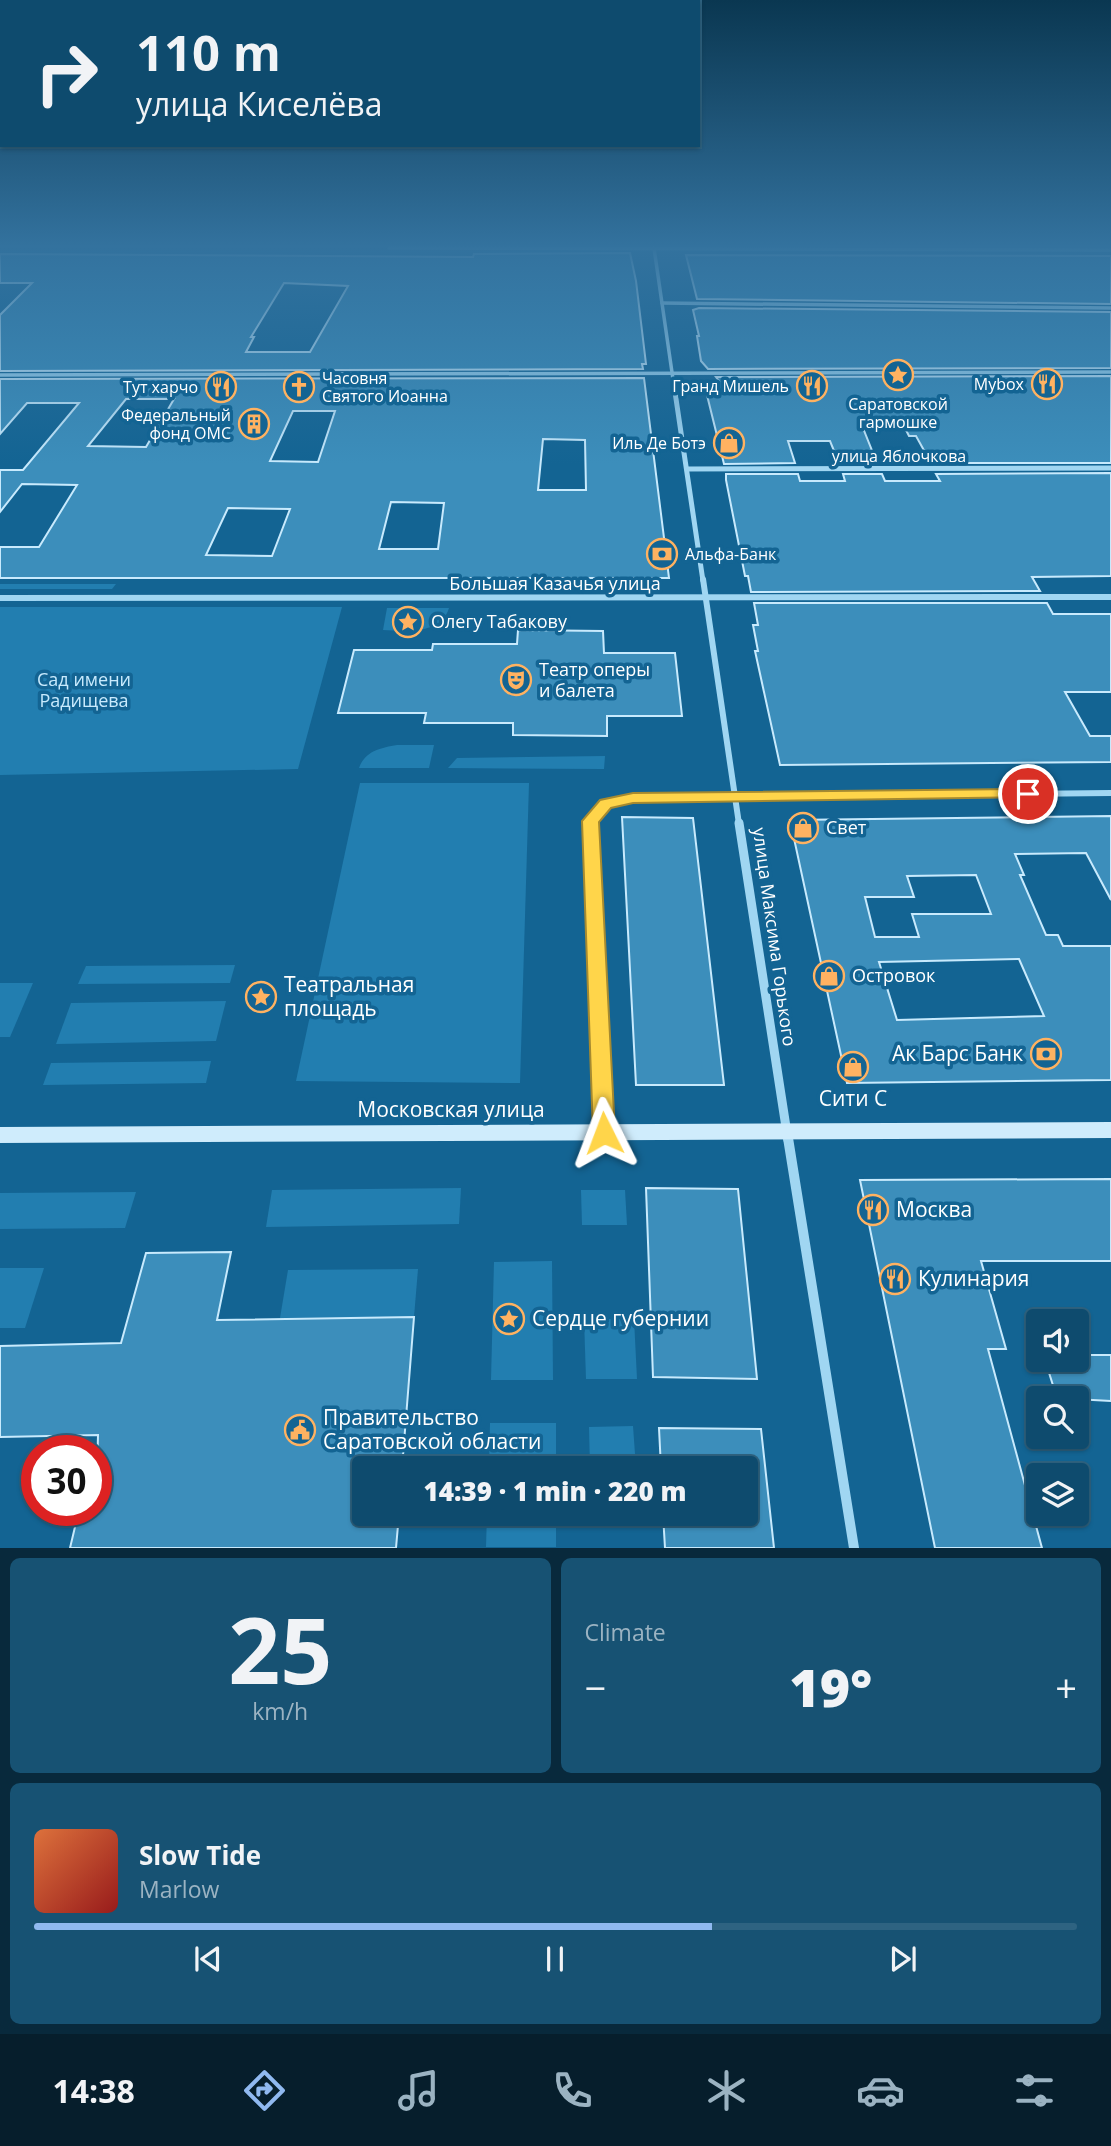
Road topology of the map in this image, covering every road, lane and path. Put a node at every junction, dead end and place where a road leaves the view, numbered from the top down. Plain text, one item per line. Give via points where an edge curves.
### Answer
1 (664, 320) edge
2 (1111, 372) edge
3 (672, 373) junction
4 (0, 375) edge
5 (687, 468) junction
6 (1111, 468) edge
7 (705, 597) junction
8 (1111, 597) edge
9 (0, 598) edge
10 (1111, 793) edge
11 (736, 797) junction
12 (1111, 1130) edge
13 (787, 1132) junction
14 (604, 1133) junction
15 (0, 1135) edge
16 (854, 1548) edge

1 - 3 street, улица Максима Горького
2 - 3 street
3 - 4 street
3 - 5 street, улица Максима Горького
5 - 6 street, улица Яблочкова
5 - 7 street, улица Максима Горького
7 - 8 street, Большая Казачья улица
7 - 9 street, Большая Казачья улица
7 - 11 street, улица Максима Горького
10 - 11 street
11 - 13 street, улица Максима Горького
11 - 14 street via 633,798 606,804 591,821
12 - 13 main road, Московская улица
13 - 14 main road, Московская улица
13 - 16 street, улица Максима Горького
14 - 15 main road, Московская улица

